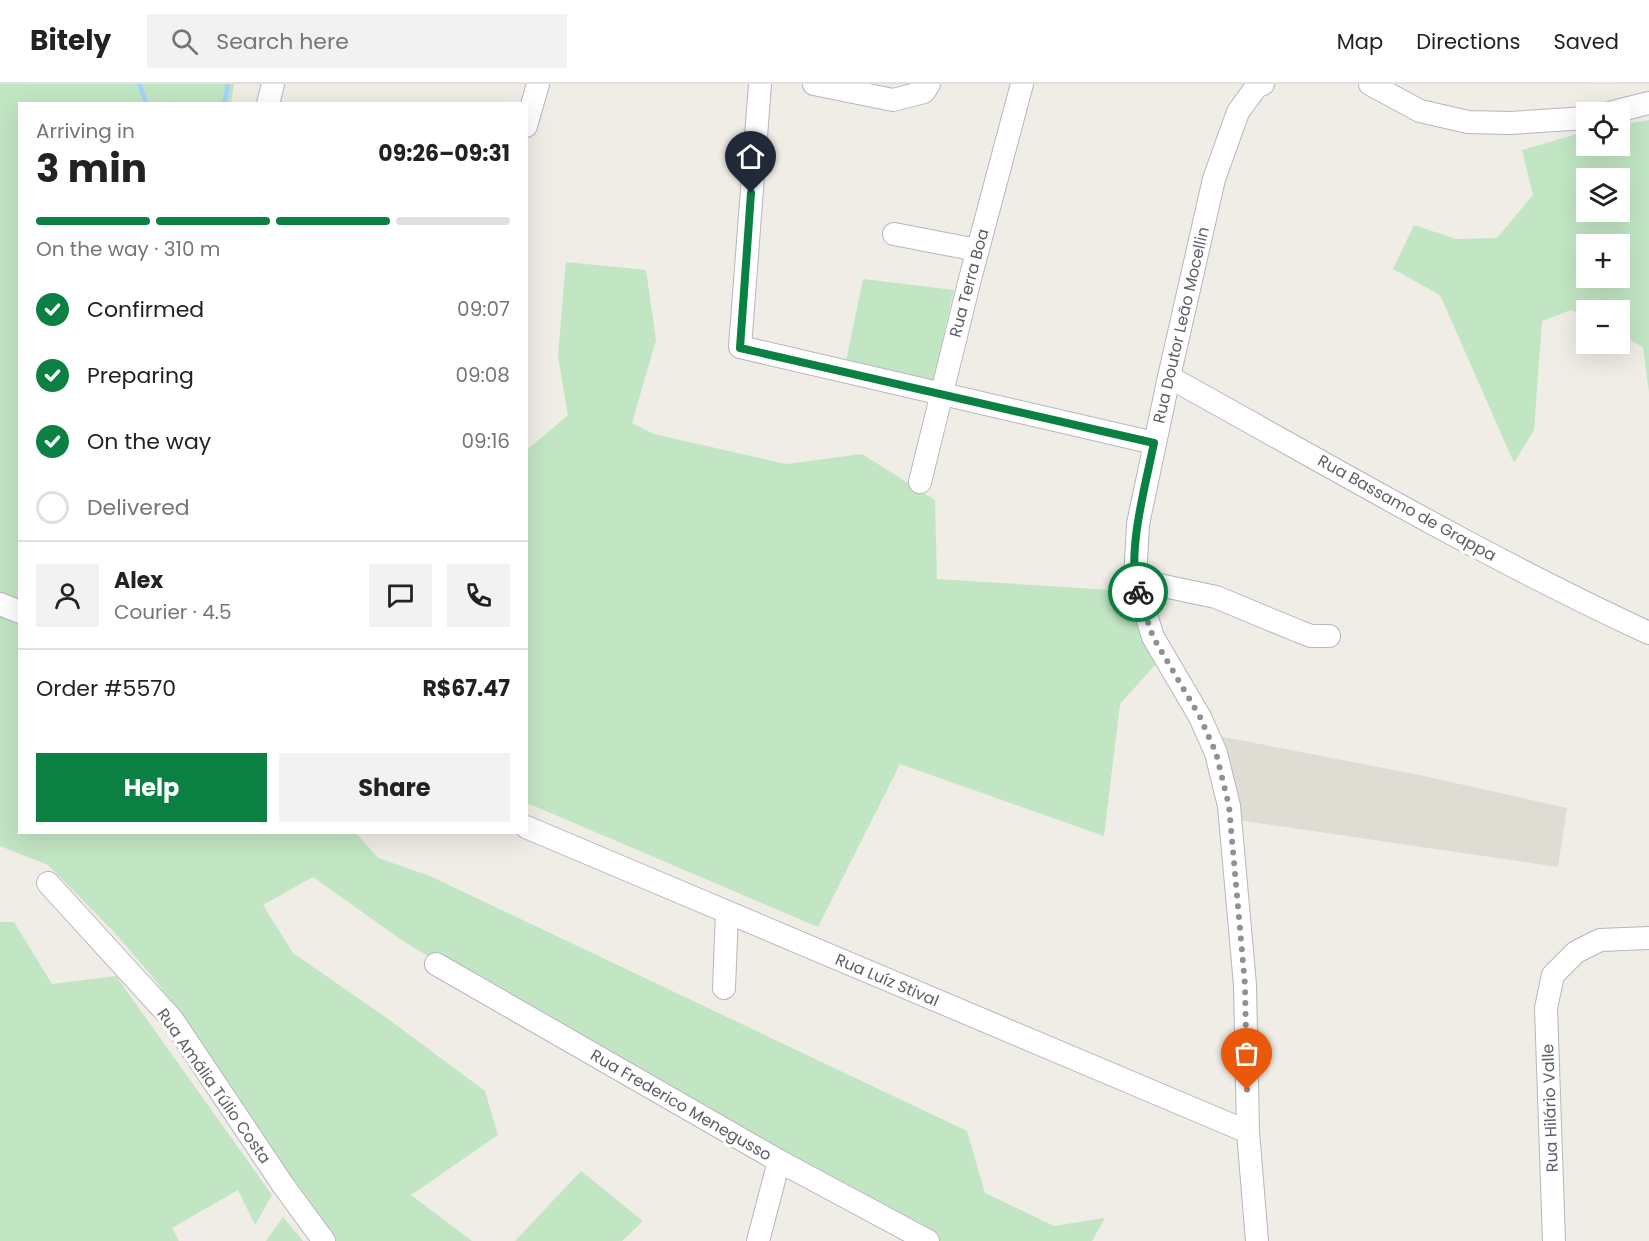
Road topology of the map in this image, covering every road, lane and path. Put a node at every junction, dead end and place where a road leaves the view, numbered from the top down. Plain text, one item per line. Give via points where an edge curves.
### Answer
1 (273, 84) edge
2 (538, 84) edge
3 (760, 84) edge
4 (814, 84) edge
5 (1022, 84) edge
6 (1239, 84) edge
7 (1263, 84) edge
8 (1370, 84) edge
9 (927, 88) edge
10 (268, 102) edge
11 (1649, 103) edge
12 (1630, 108) edge
13 (1238, 112) junction
14 (1576, 118) edge
15 (528, 119) edge
16 (894, 234) dead end
17 (977, 250) junction
18 (1169, 377) junction
19 (940, 394) junction
20 (1154, 443) junction
21 (920, 482) dead end
22 (1135, 580) junction
23 (0, 604) edge
24 (18, 611) edge
25 (1649, 633) edge
26 (1329, 636) dead end
27 (528, 828) edge
28 (48, 883) dead end
29 (727, 912) junction
30 (1649, 938) edge
31 (436, 964) dead end
32 (724, 988) dead end
33 (1248, 1132) junction
34 (779, 1161) junction
35 (324, 1241) edge
36 (758, 1241) edge
37 (928, 1241) edge
38 (1257, 1241) edge
39 (1554, 1241) edge

1 - 10 street
2 - 15 street
3 - 19 street via 740,348
4 - 9 street via 893,100
5 - 17 street, Rua Terra Boa
6 - 13 street
7 - 13 street, Rua Doutor Leão Mocellin via 1257,86
8 - 14 street via 1420,111 1468,122
11 - 12 street
13 - 18 street, Rua Doutor Leão Mocellin via 1214,179
16 - 17 street
17 - 19 street, Rua Terra Boa
18 - 20 street, Rua Doutor Leão Mocellin
18 - 25 street, Rua Bassamo de Grappa via 1471,544
19 - 20 street
19 - 21 street, Rua Terra Boa
20 - 22 street, Rua Doutor Leão Mocellin via 1138,524
22 - 26 street via 1216,597 1298,632
22 - 33 street, Rua Doutor Leão Mocellin via 1153,637 1200,717 1216,753 1229,806 1245,985
23 - 24 street
27 - 29 street, Rua Luíz Stival
28 - 35 street, Rua Amália Túlio Costa via 172,1019
29 - 32 street
29 - 33 street, Rua Luíz Stival
30 - 39 street, Rua Hilário Valle via 1600,939 1576,952 1553,975 1546,1008
31 - 34 street, Rua Frederico Menegusso
33 - 38 street, Rua Doutor Leão Mocellin
34 - 36 street
34 - 37 street, Rua Frederico Menegusso

